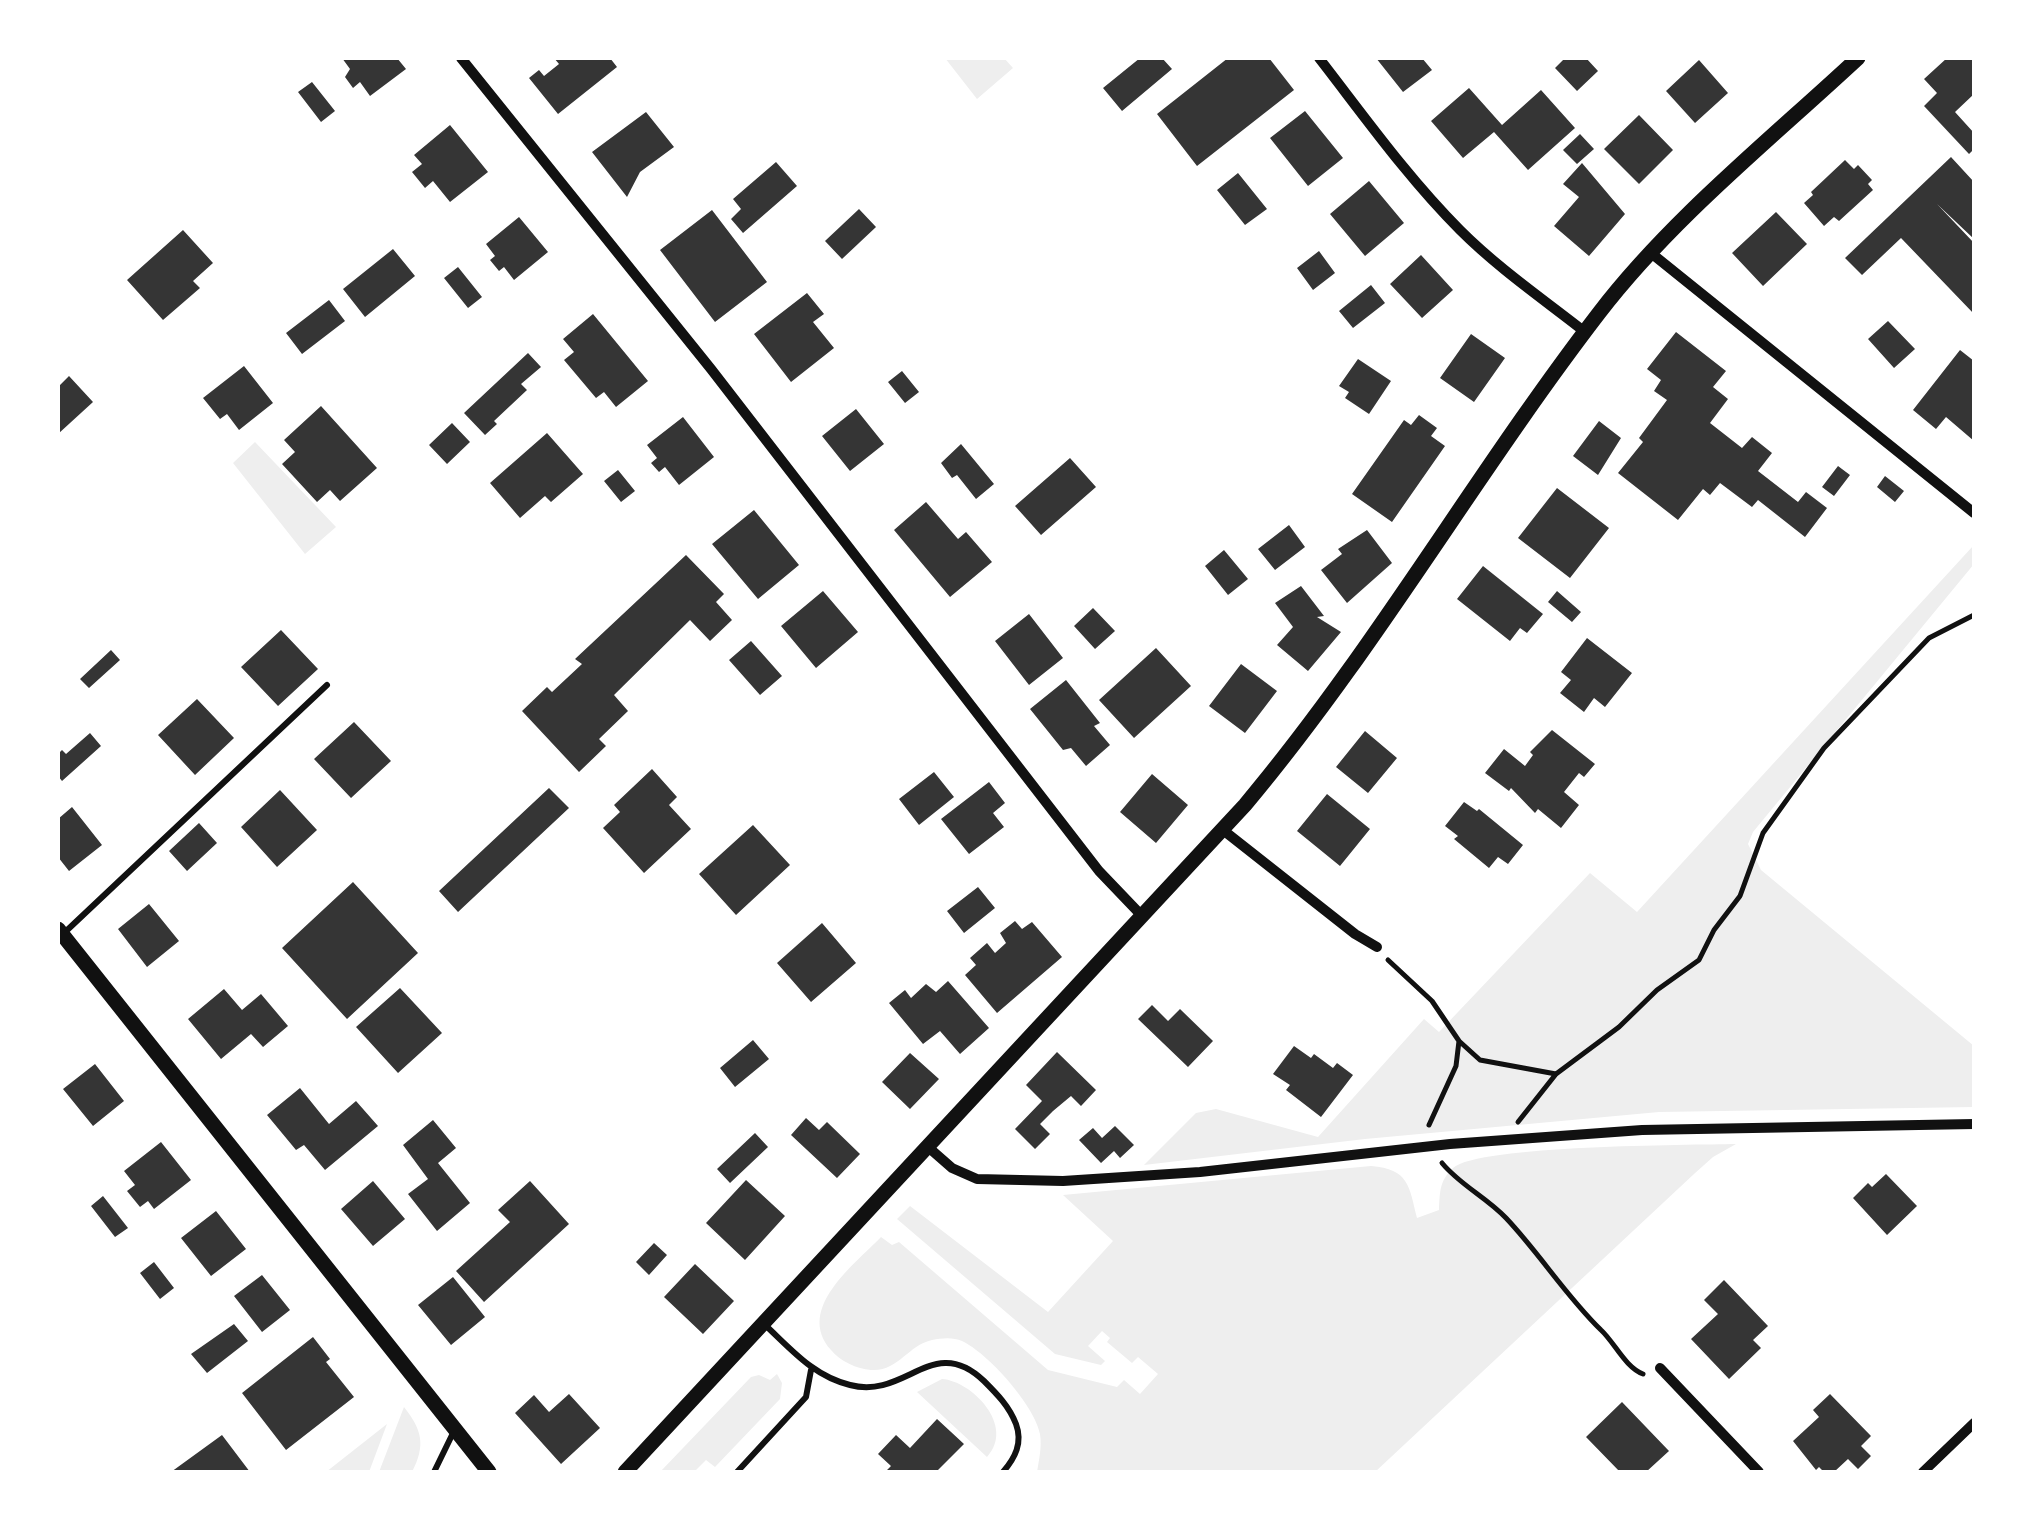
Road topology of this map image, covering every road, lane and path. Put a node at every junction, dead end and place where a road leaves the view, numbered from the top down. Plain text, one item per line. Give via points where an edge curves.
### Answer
1 (462, 58) edge
2 (1319, 58) edge
3 (1858, 58) edge
4 (1652, 253) junction
5 (1585, 332) junction
6 (1974, 513) edge
7 (1974, 615) edge
8 (327, 685) dead end
9 (1223, 830) junction
10 (1143, 917) junction
11 (60, 932) edge
12 (1378, 947) joint
13 (1459, 1042) junction
14 (1556, 1074) junction
15 (1974, 1124) edge
16 (1507, 1140) junction
17 (1431, 1146) junction
18 (928, 1147) junction
19 (764, 1324) junction
20 (1660, 1368) joint
21 (810, 1369) junction
22 (1974, 1423) edge
23 (454, 1430) junction
24 (434, 1472) edge
25 (489, 1472) edge
26 (626, 1472) edge
27 (738, 1472) edge
28 (1003, 1472) edge
29 (1758, 1472) edge
30 (1923, 1472) edge

1 - 10 street via 1099,870
2 - 5 street via 1457,227
3 - 4 street
4 - 5 street
4 - 6 street
5 - 9 street via 1339,687
7 - 14 path via 1929,638 1824,748 1763,833 1740,896 1698,960
8 - 11 lane
9 - 10 street
9 - 12 street
10 - 18 street
11 - 23 street
12 - 13 path via 1432,1001
13 - 14 path via 1480,1060
13 - 17 path via 1456,1066 1428,1128
14 - 16 path
15 - 16 street via 1723,1126
16 - 17 street
17 - 18 street via 1200,1172 1007,1182 952,1168
17 - 20 path via 1445,1168 1522,1235 1634,1371
18 - 19 street
19 - 21 lane
19 - 26 street
20 - 29 street
21 - 27 lane via 806,1397
21 - 28 lane via 876,1389 932,1363 963,1364 1003,1400 1018,1430 1016,1456
22 - 30 street
23 - 24 lane
23 - 25 street

